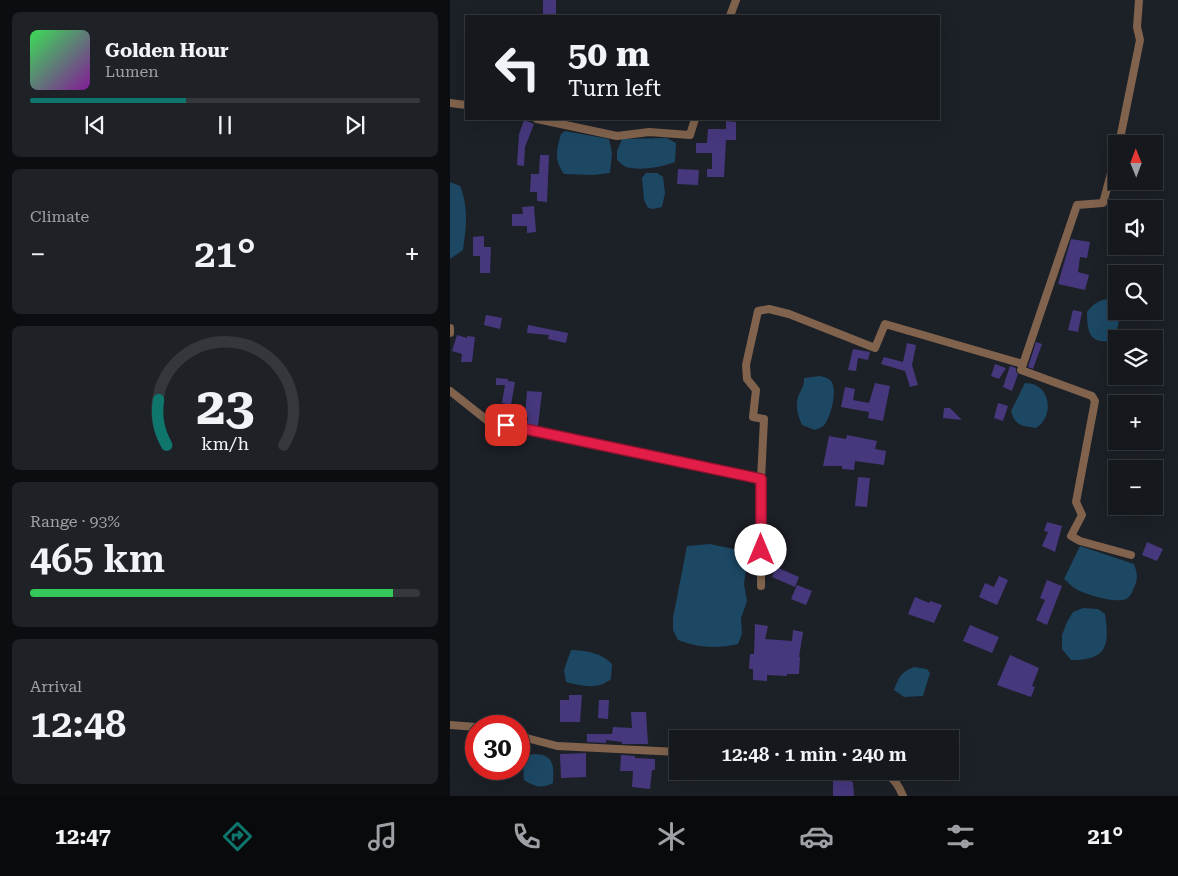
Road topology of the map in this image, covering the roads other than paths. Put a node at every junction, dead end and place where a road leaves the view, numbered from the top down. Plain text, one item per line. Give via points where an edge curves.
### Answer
1 (736, 0) edge
2 (1140, 0) edge
3 (730, 15) edge
4 (450, 104) edge
5 (465, 105) edge
6 (542, 120) edge
7 (695, 120) edge
8 (1121, 135) edge
9 (1108, 185) edge
10 (450, 328) edge
11 (450, 334) edge
12 (1023, 364) junction
13 (450, 391) edge
14 (761, 479) junction
15 (1131, 555) dead end
16 (761, 586) dead end
17 (450, 725) edge
18 (465, 726) edge
19 (530, 739) edge
20 (669, 752) edge
21 (895, 780) edge
22 (903, 796) edge

1 - 3 street
2 - 8 street via 1137,27 1140,40
4 - 5 street
6 - 7 street via 617,136 649,132 690,135
9 - 12 street via 1103,203 1077,205
10 - 11 street
12 - 14 street via 885,324 875,348 789,314 769,309 758,311 746,365 747,379 756,390 753,417 764,419
12 - 15 street via 1021,370 1092,396 1095,401 1076,502 1082,516 1071,536
13 - 14 street via 488,421
14 - 16 street
17 - 18 street
19 - 20 street via 558,746
21 - 22 street

